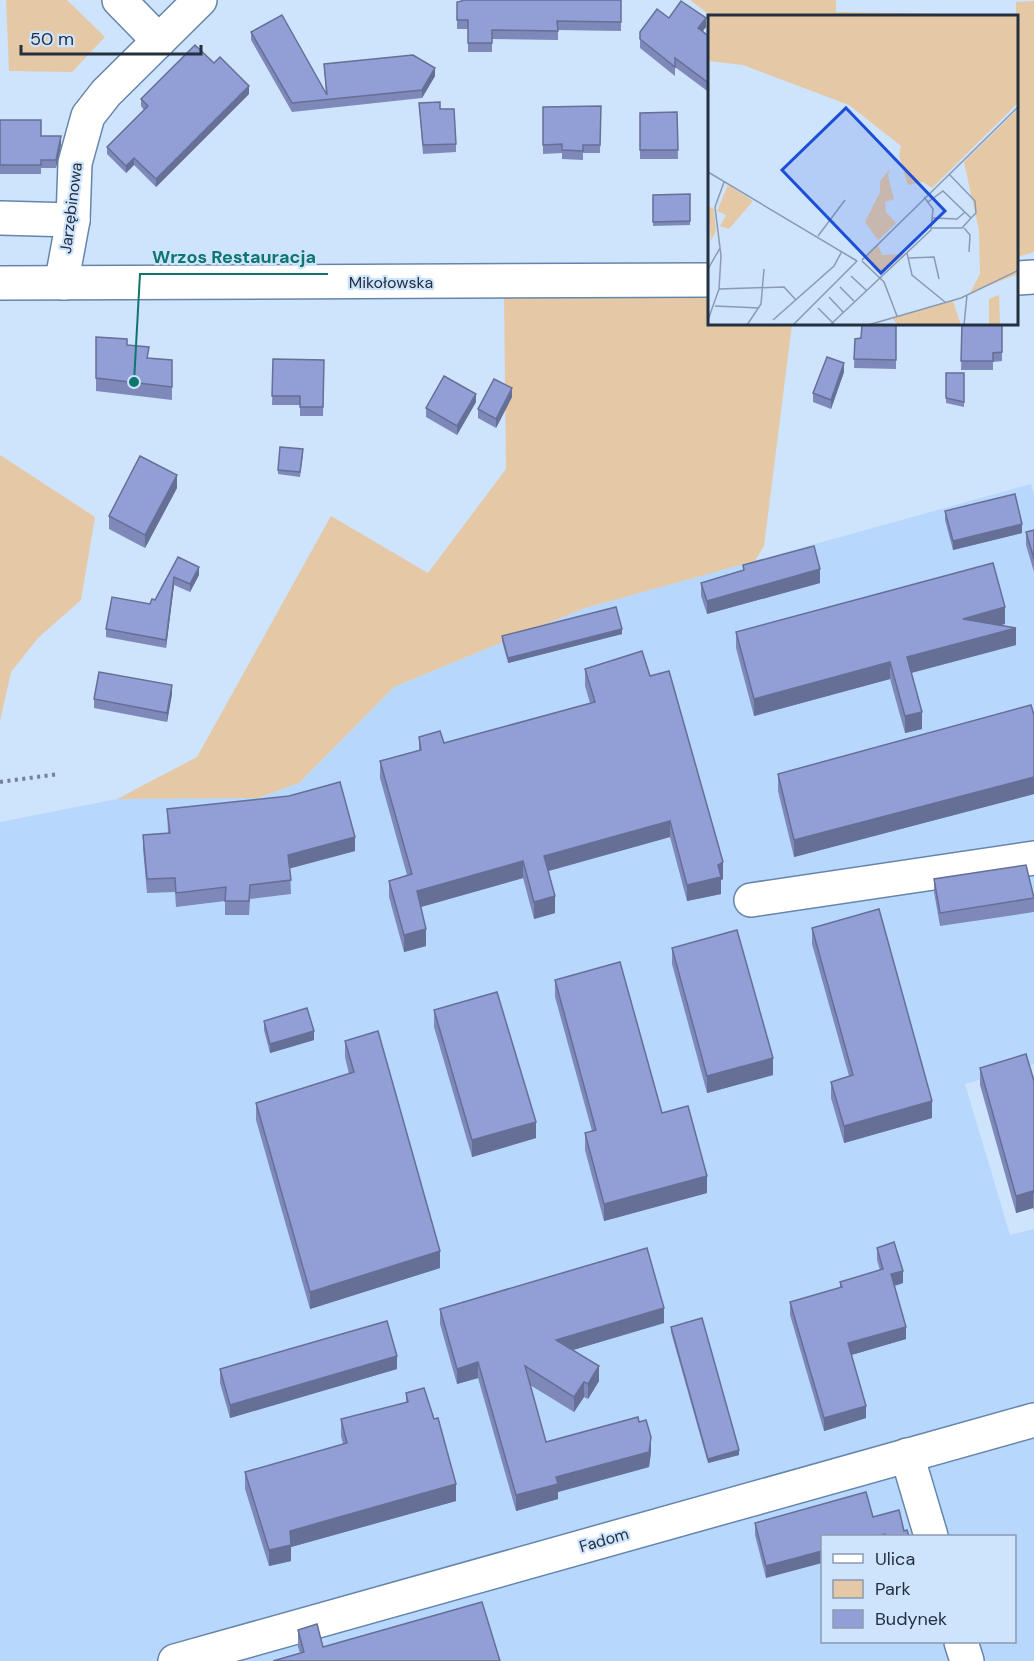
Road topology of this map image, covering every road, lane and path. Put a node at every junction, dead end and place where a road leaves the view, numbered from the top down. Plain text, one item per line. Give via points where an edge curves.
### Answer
1 (119, 0) edge
2 (200, 0) edge
3 (159, 40) junction
4 (0, 218) edge
5 (73, 220) junction
6 (708, 280) edge
7 (0, 283) edge
8 (64, 283) junction
9 (59, 774) dead end
10 (0, 782) edge
11 (1034, 858) edge
12 (751, 900) dead end
13 (1034, 1420) edge
14 (907, 1455) junction
15 (931, 1535) edge
16 (962, 1643) edge
17 (175, 1661) edge
18 (967, 1661) edge

1 - 3 street
2 - 3 street, Jarzębinowa
3 - 5 street, Jarzębinowa via 88,116 75,163
4 - 5 street
5 - 8 street, Jarzębinowa
6 - 8 street, Mikołowska
7 - 8 street, Mikołowska
9 - 10 path
11 - 12 street
13 - 14 street, Fadom
14 - 15 street
14 - 17 street, Fadom
16 - 18 street

